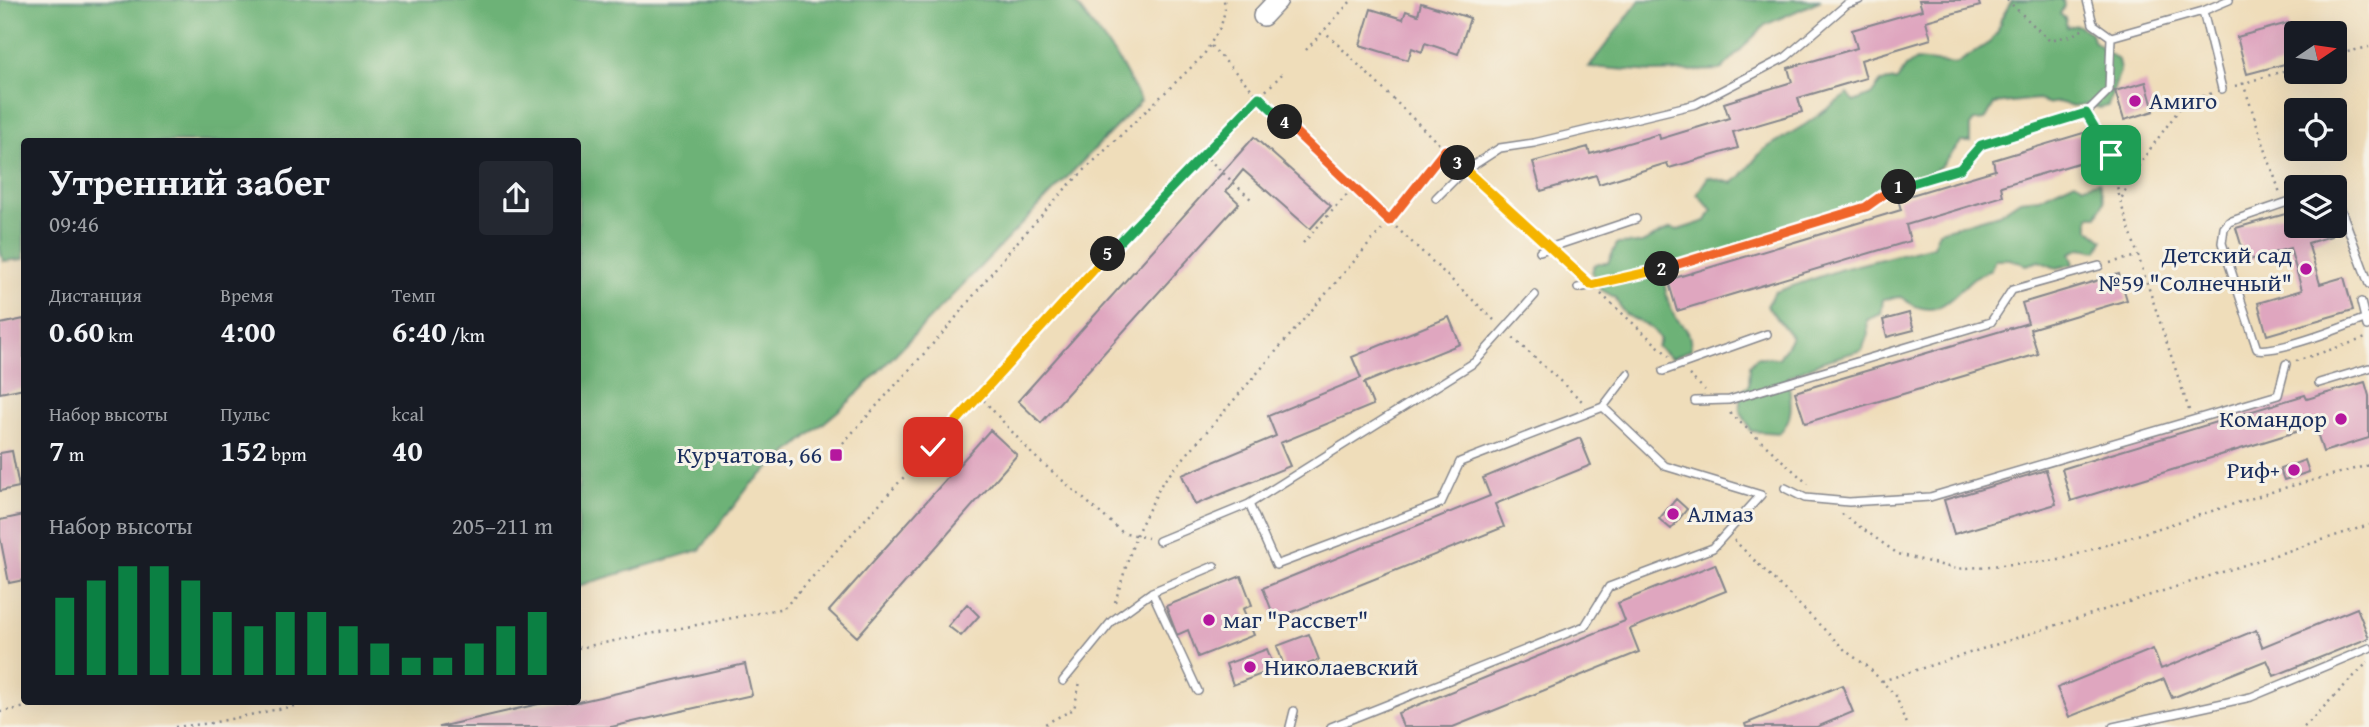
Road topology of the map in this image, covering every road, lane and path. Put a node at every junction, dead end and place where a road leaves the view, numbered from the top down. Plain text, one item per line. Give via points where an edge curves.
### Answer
1 (1224, 0) edge
2 (1278, 0) edge
3 (1352, 0) edge
4 (1859, 0) edge
5 (2007, 0) edge
6 (2087, 0) edge
7 (2228, 0) edge
8 (1261, 8) edge
9 (2203, 11) junction
10 (2093, 24) junction
11 (1324, 31) junction
12 (2111, 37) junction
13 (1210, 45) junction
14 (2369, 47) edge
15 (1306, 50) dead end
16 (2347, 52) edge
17 (2284, 71) edge
18 (1282, 74) dead end
19 (2243, 83) junction
20 (2222, 89) junction
21 (1259, 97) junction
22 (2086, 113) junction
23 (1445, 150) junction
24 (1203, 154) junction
25 (1466, 170) junction
26 (1354, 187) junction
27 (1436, 198) dead end
28 (1253, 201) dead end
29 (2120, 201) junction
30 (2283, 203) joint
31 (1636, 219) dead end
32 (1389, 221) junction
33 (2347, 226) edge
34 (1303, 243) dead end
35 (1551, 248) junction
36 (1540, 251) dead end
37 (2137, 256) junction
38 (2099, 266) joint
39 (2369, 284) edge
40 (1591, 285) junction
41 (1578, 288) dead end
42 (1535, 295) dead end
43 (2361, 302) dead end
44 (2367, 320) edge
45 (1503, 330) junction
46 (1767, 334) dead end
47 (2369, 337) edge
48 (2286, 365) joint
49 (1678, 366) junction
50 (2369, 368) edge
51 (1663, 371) dead end
52 (1628, 374) dead end
53 (2319, 383) dead end
54 (979, 395) junction
55 (1695, 401) dead end
56 (1717, 401) junction
57 (1603, 408) junction
58 (1593, 411) junction
59 (2192, 420) junction
60 (843, 443) dead end
61 (2369, 465) edge
62 (1785, 488) dead end
63 (1825, 500) junction
64 (1249, 504) junction
65 (2369, 525) edge
66 (1726, 533) junction
67 (1136, 535) junction
68 (1160, 541) joint
69 (1214, 566) dead end
70 (1152, 592) junction
71 (1113, 608) dead end
72 (581, 647) edge
73 (2369, 648) edge
74 (2369, 661) edge
75 (1063, 681) dead end
76 (1882, 681) junction
77 (1080, 682) dead end
78 (1198, 691) dead end
79 (38, 705) edge
80 (298, 705) edge
81 (1294, 711) dead end
82 (0, 712) edge
83 (175, 727) edge
84 (1039, 727) edge
85 (1290, 727) edge
86 (1331, 727) edge
87 (1907, 727) edge
88 (2113, 727) edge
89 (2304, 727) edge

1 - 13 path via 1221,26
2 - 8 street
3 - 11 path
4 - 25 lane via 1847,4 1786,57 1696,104 1500,148
5 - 10 path via 2049,40
6 - 10 lane
7 - 9 lane
9 - 12 lane
9 - 20 lane
10 - 12 lane
11 - 15 path
11 - 23 path
12 - 22 lane via 2109,90
13 - 21 path
13 - 60 path via 1066,188
14 - 16 path
17 - 19 path
18 - 21 path
19 - 20 path
19 - 30 path
20 - 29 path via 2183,104 2140,163
21 - 24 path
21 - 26 path
22 - 29 path via 2111,155
22 - 40 lane via 1981,145 1960,169 1890,190 1866,207 1650,273
23 - 25 path
23 - 32 path
24 - 28 path
24 - 54 path
25 - 27 lane
25 - 35 path
26 - 32 path
26 - 34 path
29 - 37 path
30 - 44 lane via 2229,222 2222,236 2257,349 2282,347
31 - 35 lane
32 - 45 path
32 - 67 path via 1162,483
33 - 39 lane
35 - 36 lane
35 - 40 path
37 - 38 path
37 - 59 path
38 - 56 lane via 2012,290 1991,322
40 - 41 lane
40 - 49 path
42 - 45 lane
43 - 44 lane
45 - 58 path
45 - 64 lane via 1475,362
46 - 49 lane
47 - 48 path
48 - 59 lane via 2278,395
49 - 51 lane
49 - 56 path
50 - 53 lane
52 - 57 lane
54 - 67 path via 1032,454 1122,532
54 - 72 path via 784,608
55 - 56 lane
56 - 63 path
57 - 58 lane
57 - 66 lane via 1665,466 1761,495
58 - 64 lane via 1460,462 1441,502 1276,565
59 - 63 lane via 1930,497
61 - 63 path via 2059,561 1956,569 1898,554
62 - 63 lane via 1805,498
64 - 68 lane
65 - 76 path
66 - 76 path
66 - 86 lane via 1713,548 1609,587 1585,626
67 - 68 path
67 - 71 path
69 - 70 lane
70 - 75 lane via 1112,621
70 - 78 lane
73 - 88 lane via 2251,697
74 - 89 path
76 - 87 path via 1896,696
77 - 84 path via 1074,709
79 - 82 path
80 - 83 path
81 - 85 lane

